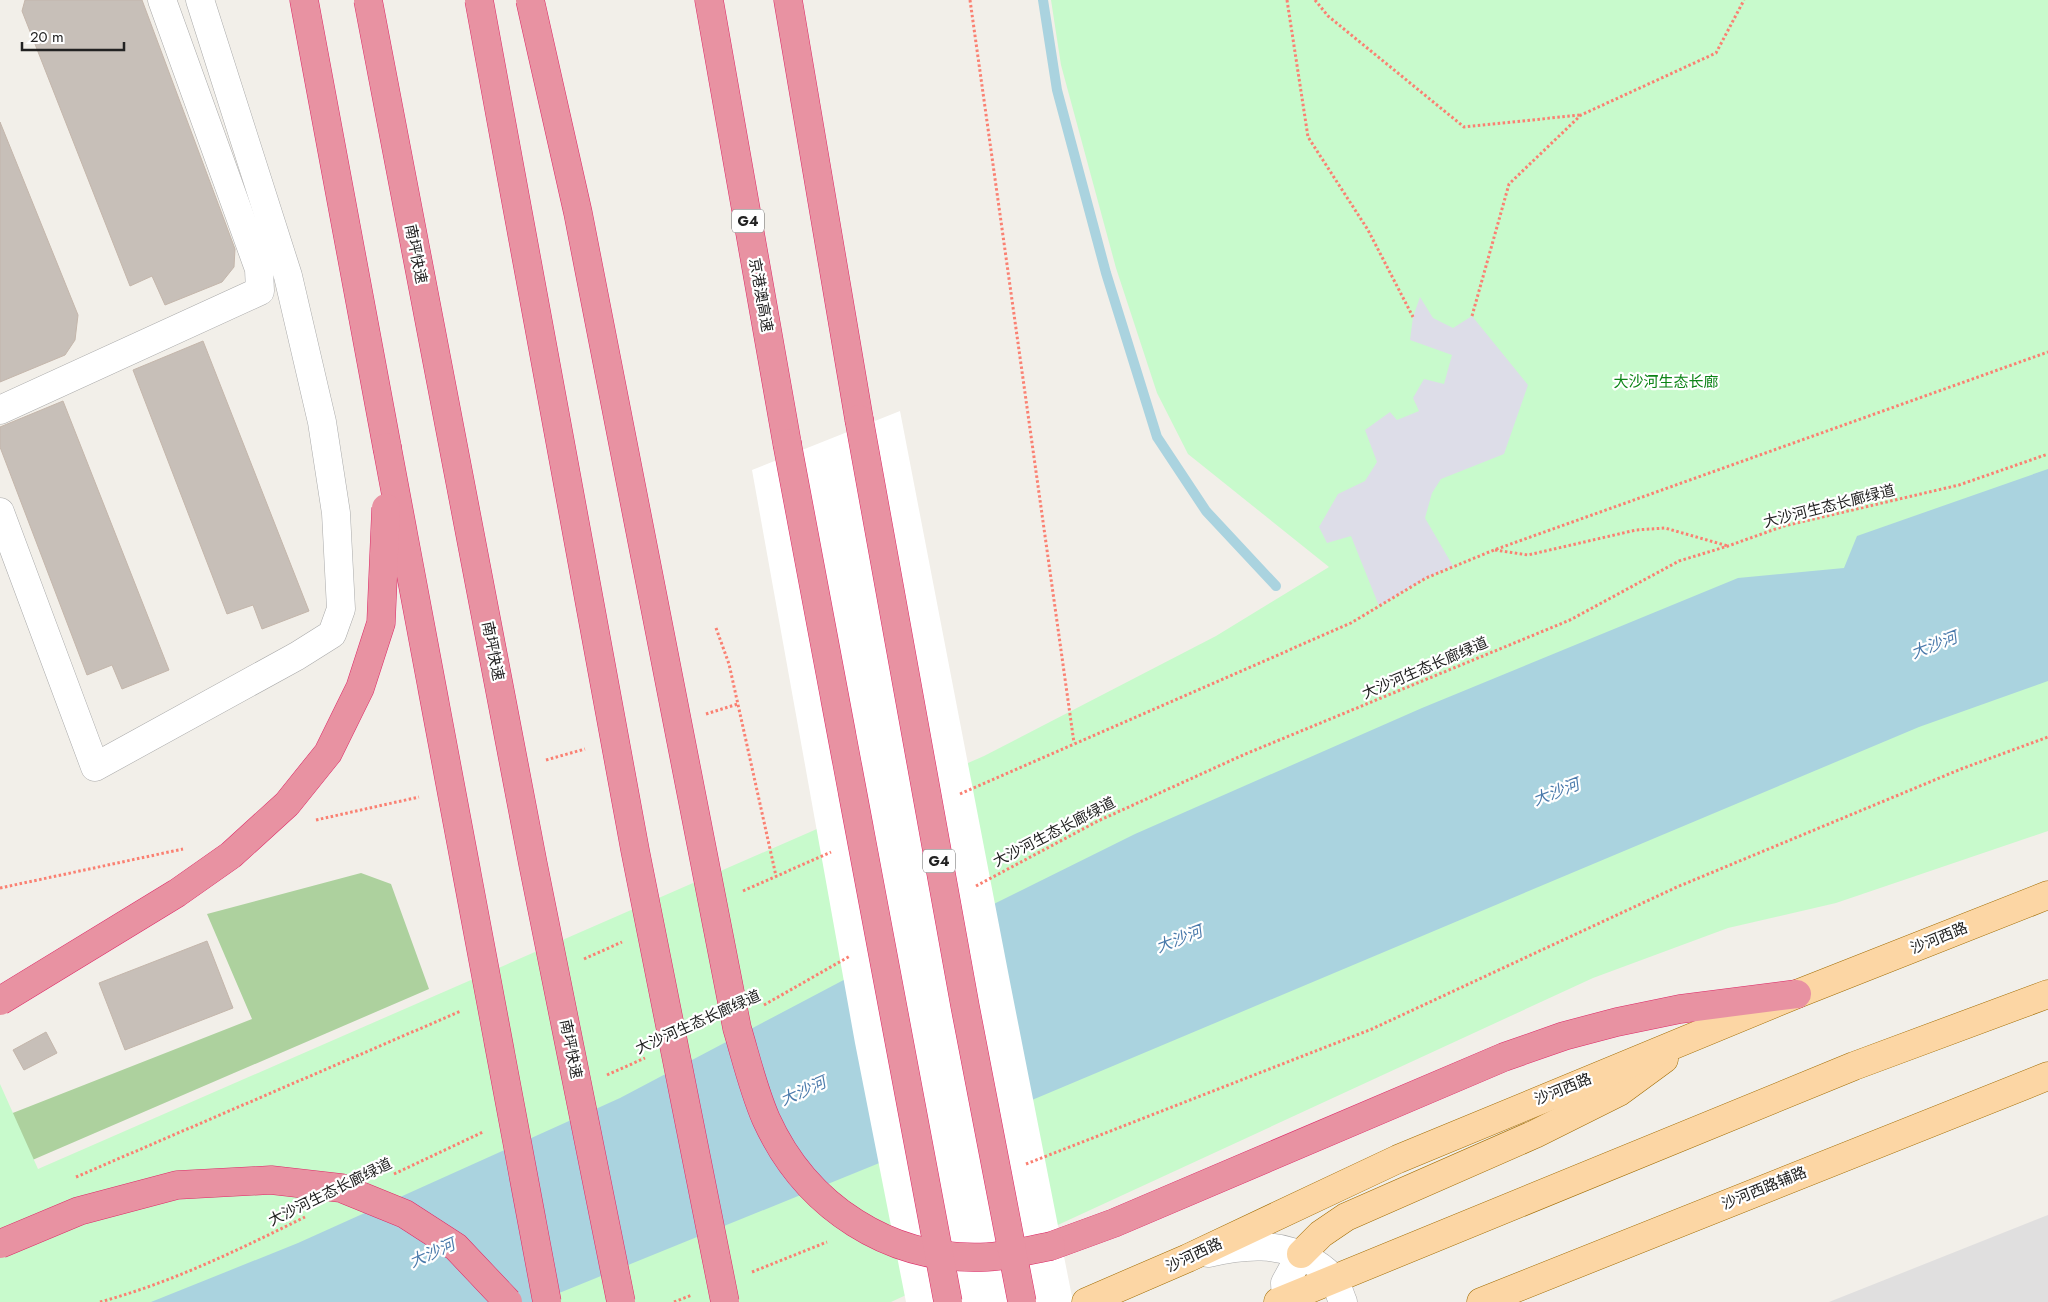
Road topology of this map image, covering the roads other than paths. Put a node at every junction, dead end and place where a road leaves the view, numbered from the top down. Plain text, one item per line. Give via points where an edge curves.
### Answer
1 (162, 0) edge
2 (200, 0) edge
3 (304, 0) edge
4 (368, 0) edge
5 (479, 0) edge
6 (530, 0) edge
7 (709, 0) edge
8 (788, 0) edge
9 (0, 410) edge
10 (387, 447) junction
11 (0, 512) edge
12 (2048, 895) edge
13 (1797, 994) junction
14 (2048, 994) edge
15 (0, 1002) edge
16 (1693, 1037) junction
17 (2048, 1076) edge
18 (0, 1244) edge
19 (1302, 1254) junction
20 (1188, 1258) junction
21 (1338, 1291) edge
22 (1283, 1301) edge
23 (508, 1302) edge
24 (547, 1302) edge
25 (622, 1302) edge
26 (725, 1302) edge
27 (948, 1302) edge
28 (1022, 1302) edge
29 (1086, 1302) edge
30 (1481, 1302) edge

1 - 9 street via 259,269 260,291
2 - 11 street via 288,276 322,422 336,513 341,609 332,634 95,767
3 - 10 highway
4 - 25 highway, 南坪快速, bridge via 534,864
5 - 26 highway, bridge via 635,850
6 - 13 highway, bridge via 578,213 737,1028 766,1119 784,1152 808,1185 836,1211 864,1230 930,1253 988,1257 1051,1246 1114,1223 1504,1057 1564,1036 1680,1009
7 - 27 highway, 京港澳高速 / G4, bridge via 787,443
8 - 28 highway, G4, bridge via 859,420
10 - 15 highway, bridge via 380,623 360,688 328,753 286,804 231,855 177,893
10 - 24 highway, bridge
12 - 13 main road, 沙河西路
13 - 16 main road, 沙河西路
14 - 21 main road via 1854,1066
16 - 19 main road via 1619,1092 1535,1134 1346,1217 1321,1234
16 - 20 main road, 沙河西路 via 1398,1158
17 - 30 main road, 沙河西路辅路
18 - 23 highway, bridge via 79,1212 177,1184 271,1180 341,1188 405,1214 456,1247
19 - 20 street via 1257,1247 1232,1248
19 - 21 street via 1323,1268
19 - 22 street via 1285,1283
20 - 29 main road, 沙河西路
21 - 22 main road

